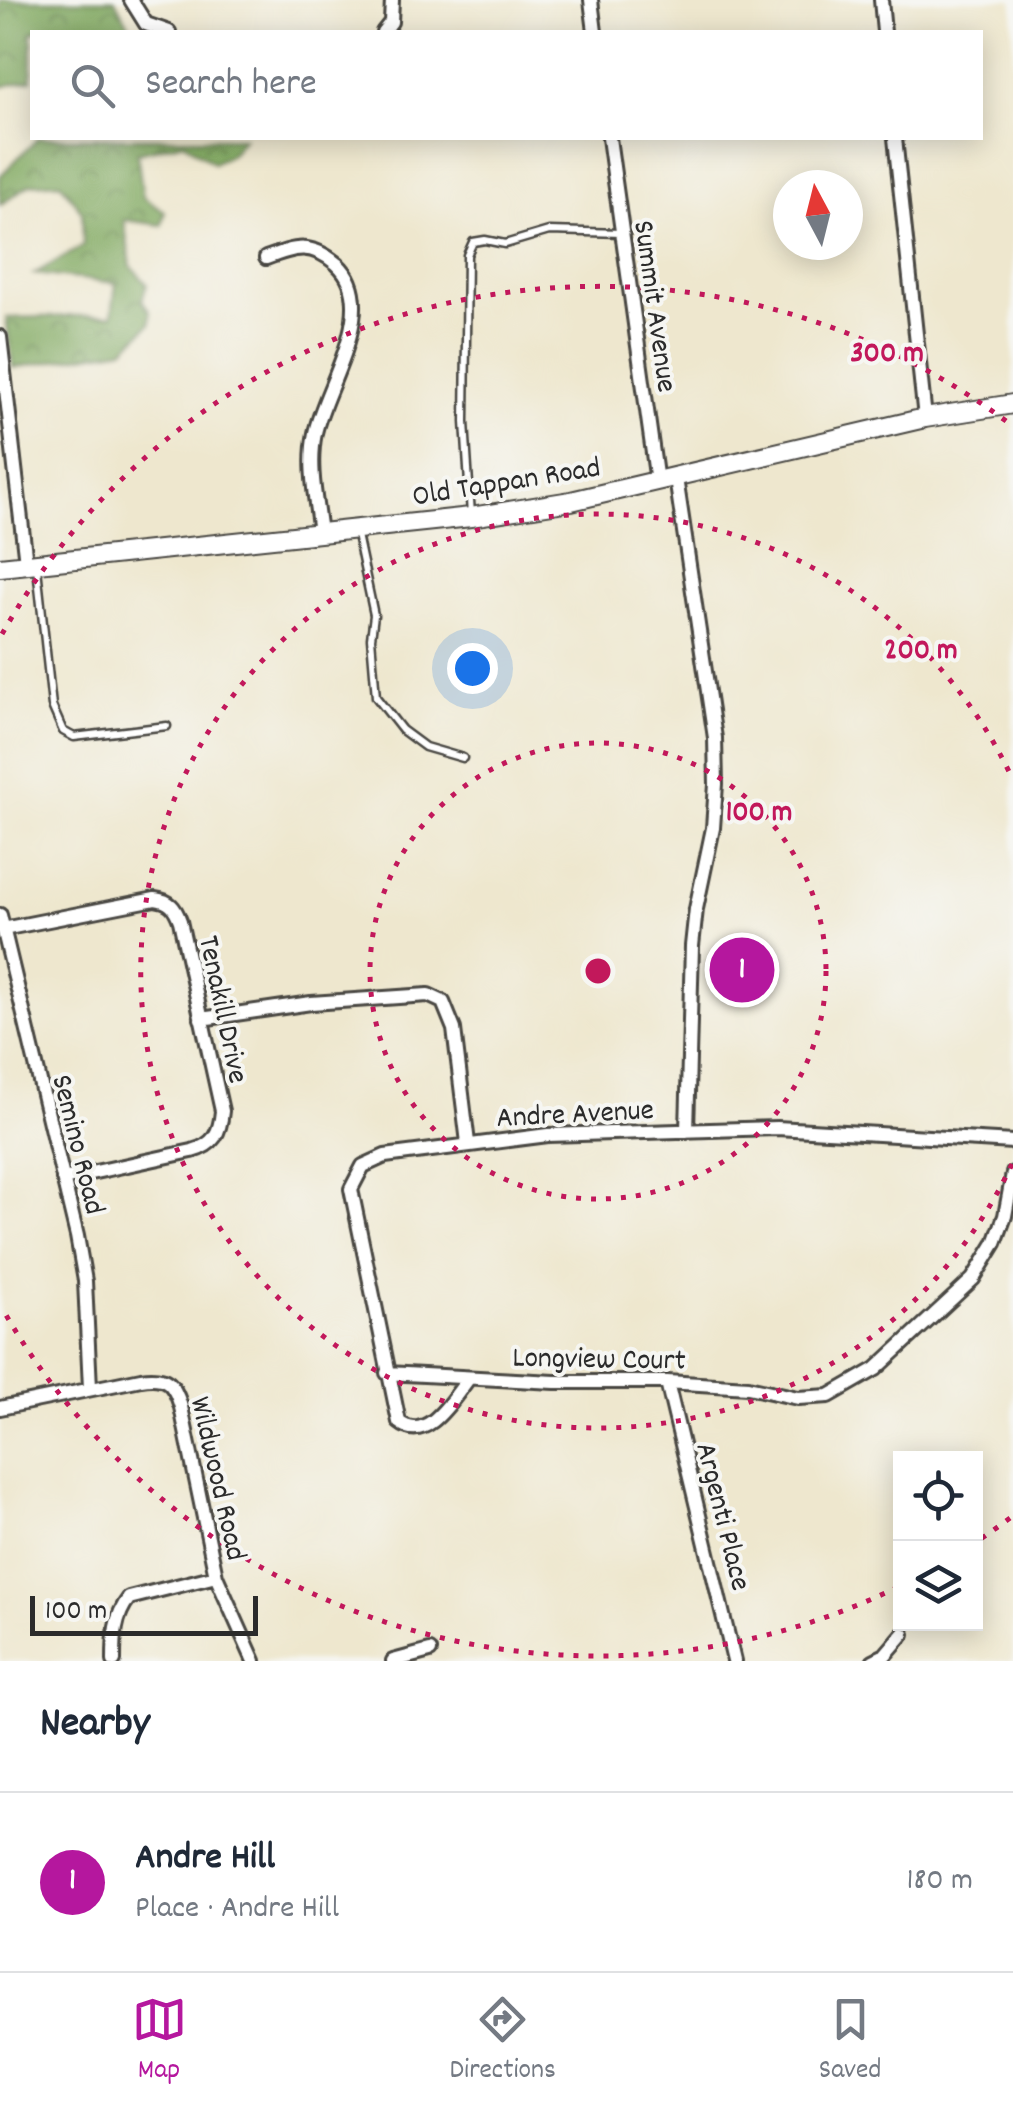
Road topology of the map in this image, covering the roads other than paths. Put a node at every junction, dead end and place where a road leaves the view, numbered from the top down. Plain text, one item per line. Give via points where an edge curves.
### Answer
1 (131, 0) edge
2 (392, 0) edge
3 (591, 0) edge
4 (881, 0) edge
5 (164, 30) edge
6 (385, 30) edge
7 (595, 30) edge
8 (884, 30) edge
9 (609, 140) edge
10 (896, 140) edge
11 (622, 233) junction
12 (266, 258) dead end
13 (0, 337) edge
14 (1013, 404) edge
15 (925, 418) junction
16 (676, 478) junction
17 (657, 482) junction
18 (471, 517) junction
19 (356, 529) junction
20 (320, 533) junction
21 (31, 562) junction
22 (0, 566) edge
23 (167, 726) dead end
24 (463, 758) dead end
25 (2, 922) edge
26 (200, 1019) junction
27 (687, 1131) junction
28 (1013, 1142) edge
29 (468, 1143) junction
30 (1013, 1173) edge
31 (62, 1179) junction
32 (387, 1373) junction
33 (469, 1378) junction
34 (667, 1382) junction
35 (90, 1388) junction
36 (0, 1408) edge
37 (216, 1576) junction
38 (903, 1634) dead end
39 (430, 1651) dead end
40 (114, 1661) edge
41 (254, 1661) edge
42 (393, 1661) edge
43 (734, 1661) edge
44 (873, 1661) edge

1 - 5 street via 146,24
2 - 6 street
3 - 7 street
4 - 8 street
9 - 11 street, Summit Avenue
10 - 15 street
11 - 17 street, Summit Avenue
11 - 18 lane via 549,231 504,244 472,242 465,422
12 - 20 street via 294,248 322,251 344,271 354,298 352,328 315,432 311,467
13 - 21 street
14 - 15 main road, Old Tappan Road
15 - 16 main road, Old Tappan Road
16 - 17 main road, Old Tappan Road
16 - 27 street via 716,784 692,946
17 - 18 main road, Old Tappan Road
18 - 19 main road, Old Tappan Road
19 - 20 main road, Old Tappan Road
19 - 24 lane via 374,616 376,697 425,747
20 - 21 main road, Old Tappan Road
21 - 22 main road, Old Tappan Road
21 - 23 lane via 52,706 63,731 74,737
25 - 26 street, Tenakill Drive via 166,900 180,921
25 - 31 street, Semino Road
26 - 29 street, Andre Avenue via 311,1003 428,996 443,1002 454,1030
26 - 31 street, Tenakill Drive via 222,1111 208,1147
27 - 28 street, Andre Avenue via 778,1128
27 - 29 street, Andre Avenue
29 - 32 street via 372,1160 351,1188
30 - 34 street, Longview Court via 995,1243 973,1280 843,1391 813,1399
31 - 35 street, Semino Road via 84,1280
32 - 33 street, Longview Court
32 - 33 street via 399,1422 420,1430
33 - 34 street, Longview Court
34 - 43 street, Argenti Place
35 - 36 street, Wildwood Road
35 - 37 street, Wildwood Road via 157,1377 176,1391
37 - 40 street via 129,1598 116,1625
37 - 41 street, Wildwood Road
38 - 44 street
39 - 42 street

